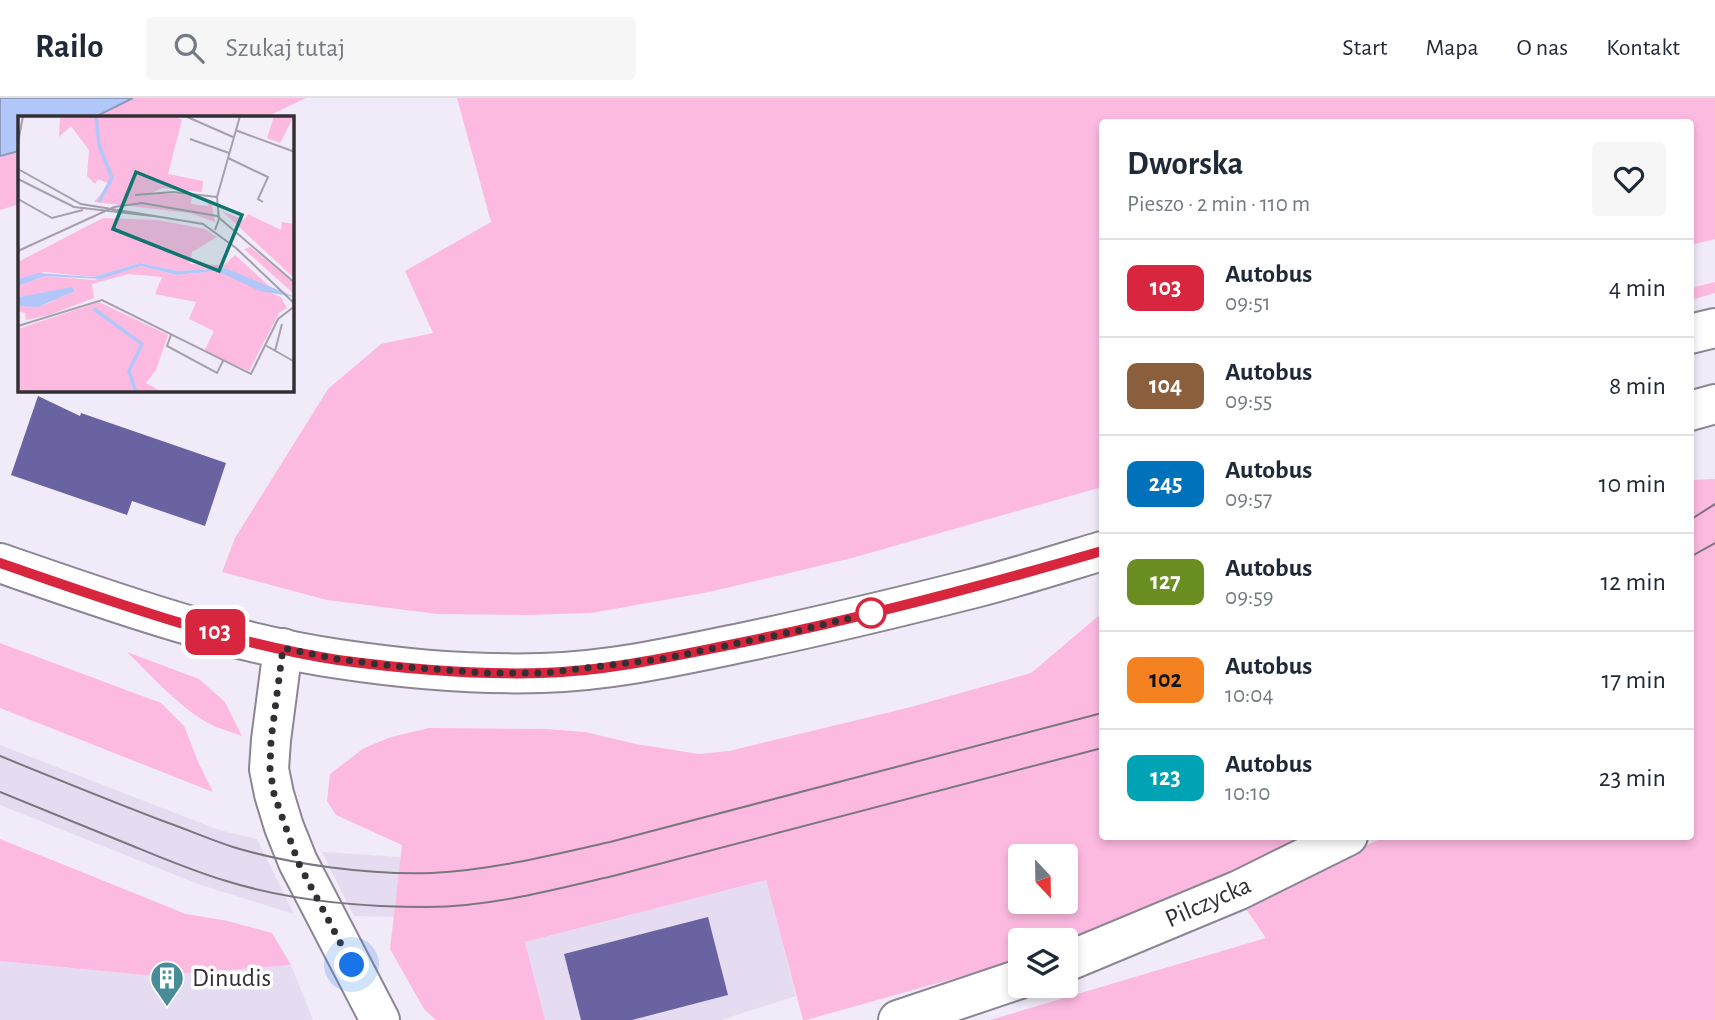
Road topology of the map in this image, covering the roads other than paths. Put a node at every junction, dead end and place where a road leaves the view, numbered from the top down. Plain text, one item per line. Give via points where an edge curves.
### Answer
1 (1715, 328) edge
2 (1694, 333) edge
3 (1715, 404) edge
4 (1694, 410) edge
5 (1099, 552) edge
6 (0, 563) edge
7 (283, 648) junction
8 (1340, 840) edge
9 (1078, 957) edge
10 (1008, 983) edge
11 (380, 1020) edge
12 (898, 1020) edge

1 - 2 street
3 - 4 street
5 - 7 street via 801,630 603,667 485,673 393,666
6 - 7 street via 114,602
7 - 11 street via 271,740 274,794 298,862
8 - 9 street, Pilczycka via 1239,890
10 - 12 street

